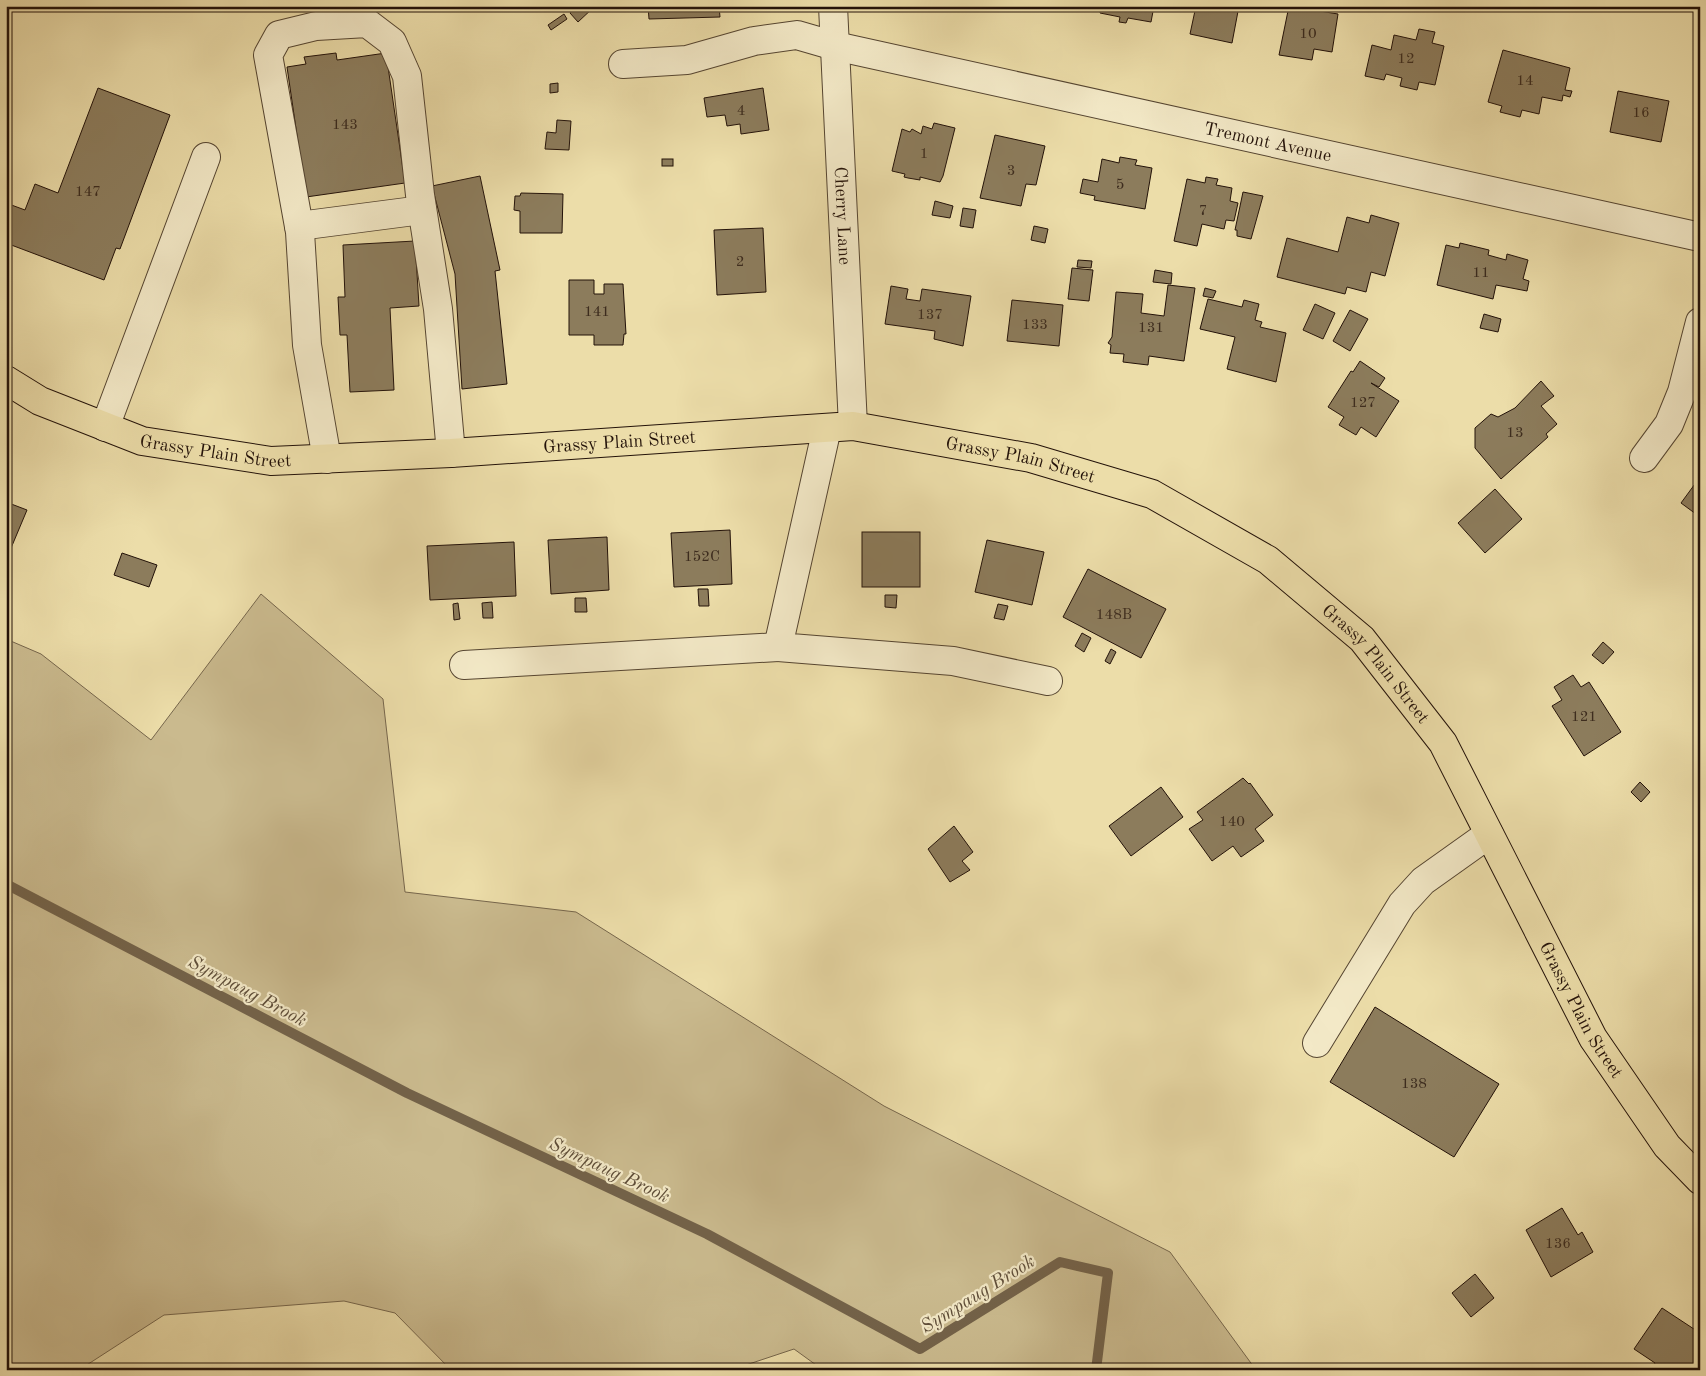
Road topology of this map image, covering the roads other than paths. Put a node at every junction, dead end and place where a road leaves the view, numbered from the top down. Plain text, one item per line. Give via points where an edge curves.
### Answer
1 (833, 6) edge
2 (835, 46) junction
3 (623, 64) dead end
4 (206, 157) dead end
5 (422, 210) junction
6 (299, 226) junction
7 (1700, 237) edge
8 (1700, 322) edge
9 (6, 380) edge
10 (105, 427) junction
11 (840, 427) junction
12 (451, 453) junction
13 (1644, 458) dead end
14 (327, 459) junction
15 (778, 647) junction
16 (464, 665) dead end
17 (1048, 681) dead end
18 (1489, 834) junction
19 (1317, 1043) dead end
20 (1700, 1180) edge

1 - 2 street, Cherry Lane
2 - 3 street, Tremont Avenue via 796,35 754,41 687,60
2 - 7 street, Tremont Avenue
2 - 11 street, Cherry Lane
4 - 10 street
5 - 6 street
5 - 6 street via 407,76 392,42 367,23 316,26 279,35 268,55
5 - 12 street via 438,309
6 - 14 street via 307,345
8 - 13 street via 1682,392 1668,424
9 - 10 main road, Grassy Plain Street via 40,401
10 - 14 main road, Grassy Plain Street via 142,441 271,461
11 - 12 main road, Grassy Plain Street
11 - 15 street, Cherry Lane
11 - 18 main road, Grassy Plain Street via 1031,458 1152,494 1268,560 1362,639 1443,743
12 - 14 main road, Grassy Plain Street
15 - 16 street
15 - 17 street via 953,661
18 - 19 street via 1423,881 1402,904
18 - 20 main road, Grassy Plain Street via 1593,1038 1667,1146

